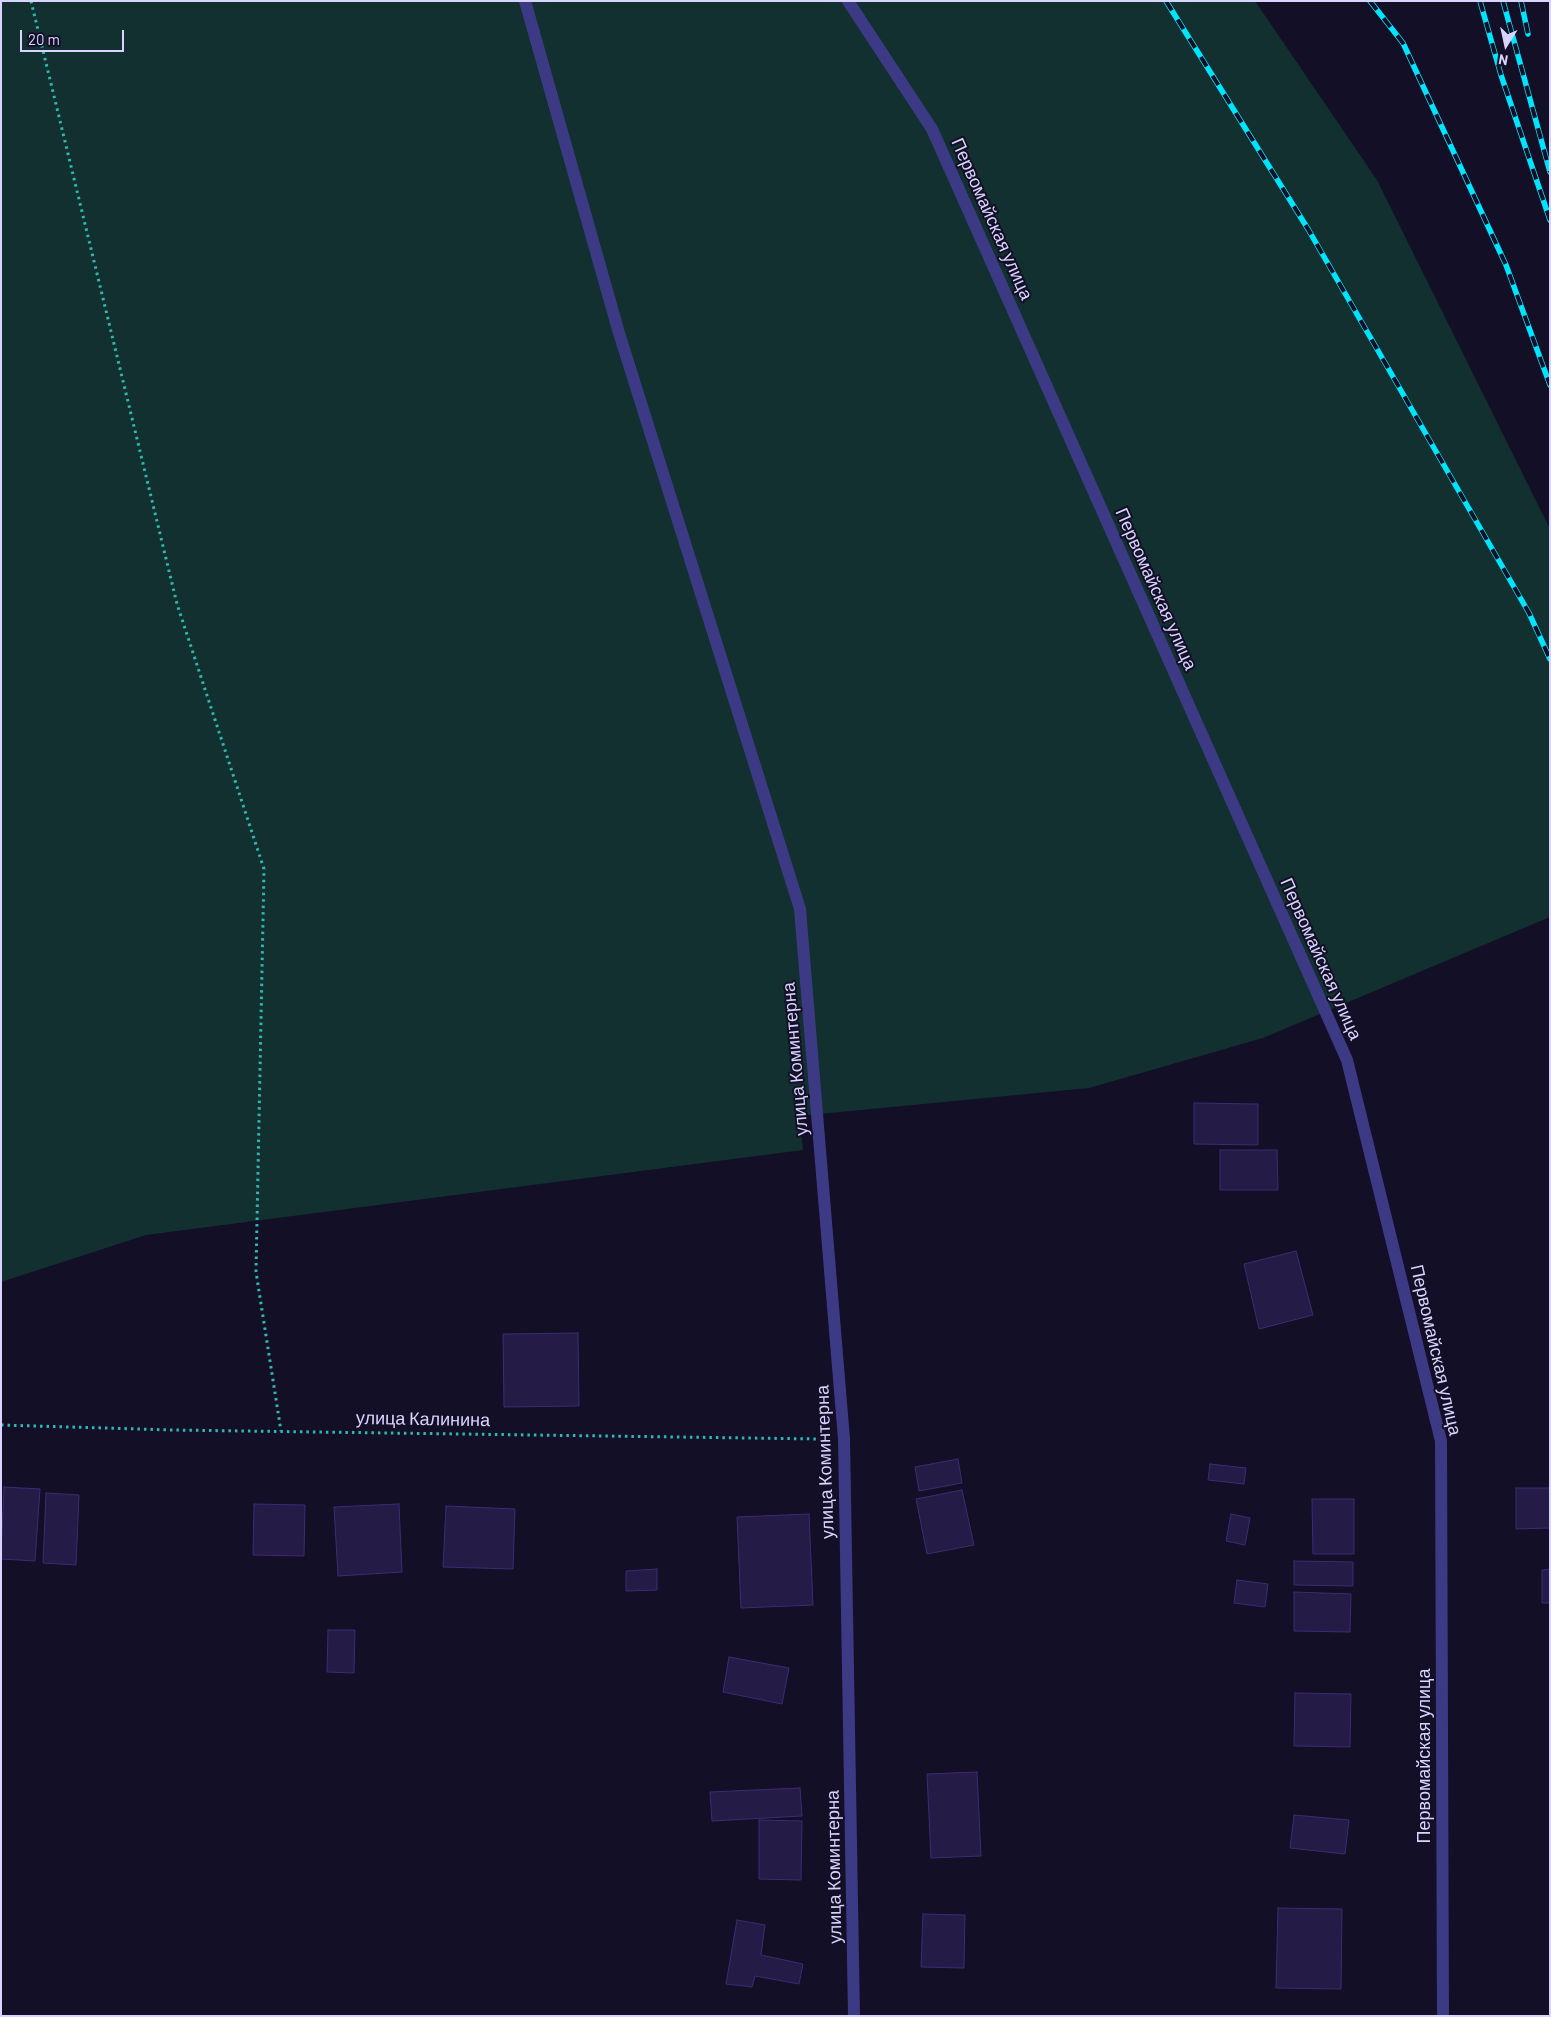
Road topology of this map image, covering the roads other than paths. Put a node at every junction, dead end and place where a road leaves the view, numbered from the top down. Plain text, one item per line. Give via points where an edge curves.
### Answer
1 (525, 1) edge
2 (848, 1) edge
3 (854, 2016) edge
4 (1443, 2016) edge

1 - 3 street, улица Коминтерна via 619,333 800,909 844,1439
2 - 4 street, Первомайская улица via 932,129 1347,1060 1441,1441

